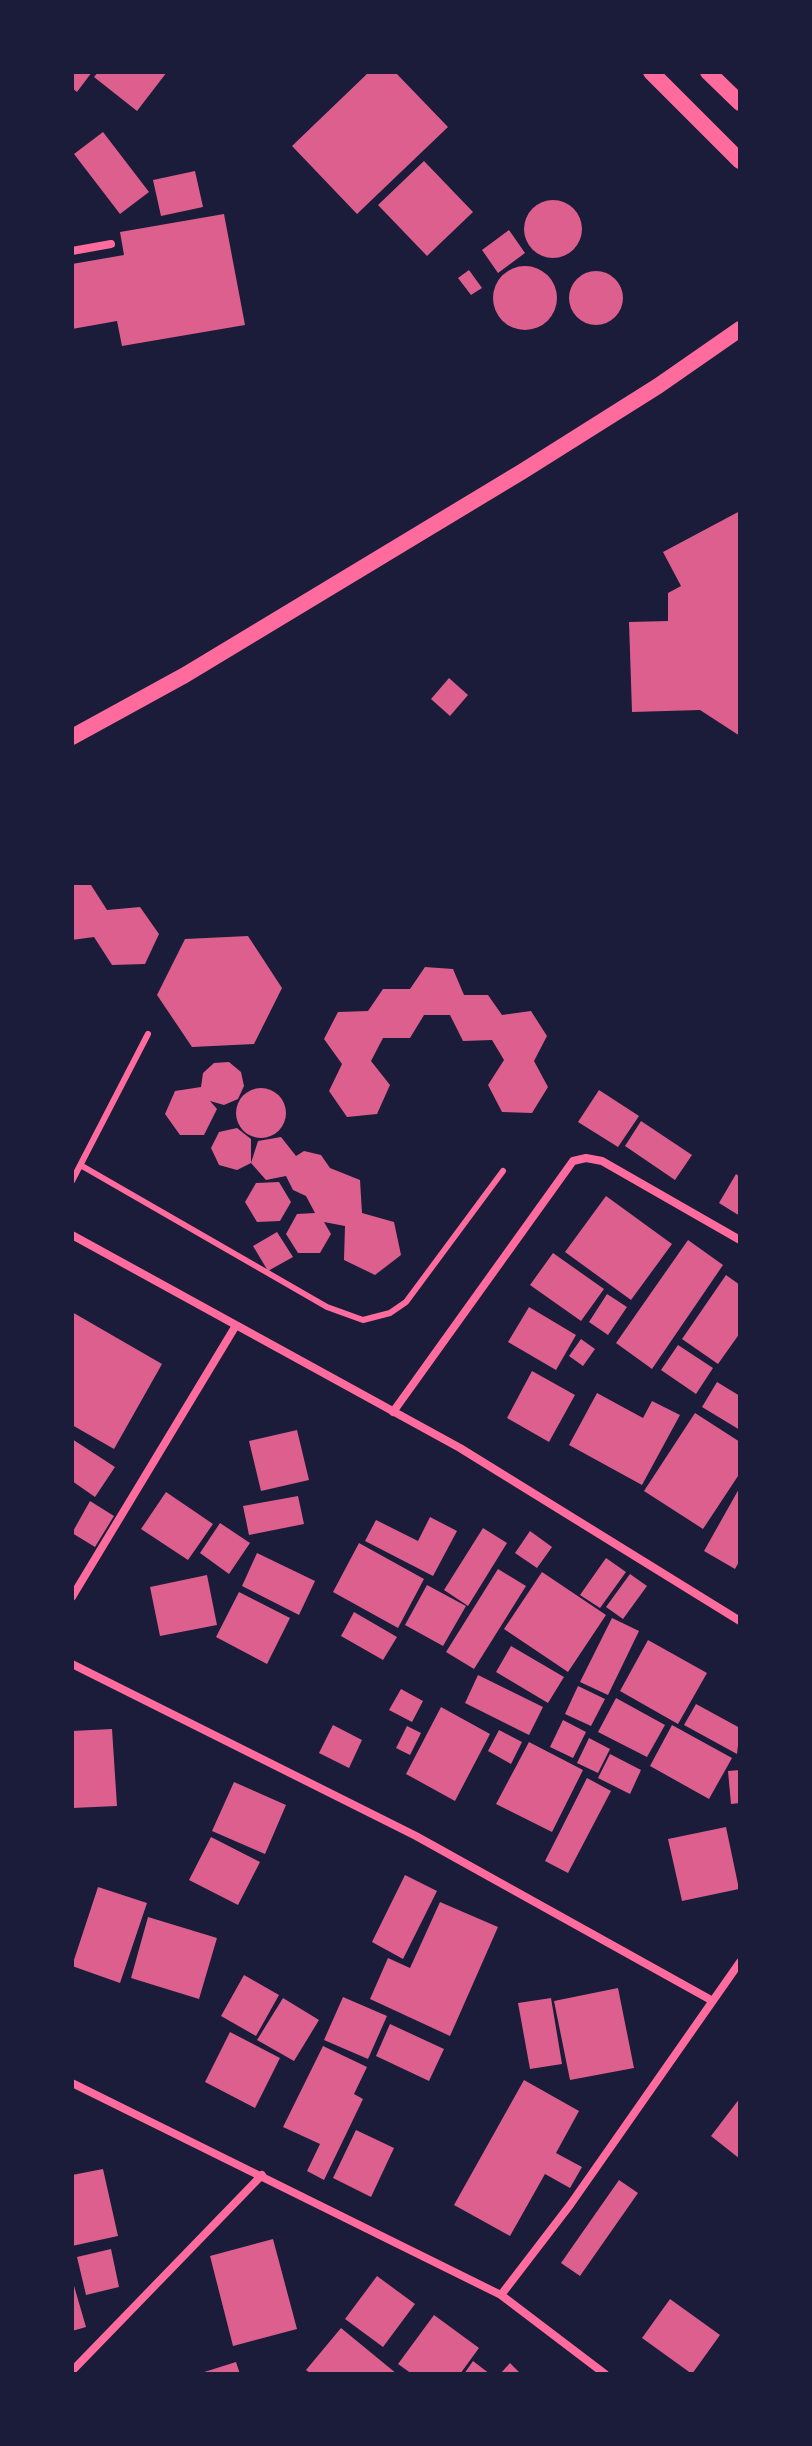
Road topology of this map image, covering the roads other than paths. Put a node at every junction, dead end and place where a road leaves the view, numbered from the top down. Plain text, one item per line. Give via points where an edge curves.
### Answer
1 (651, 72) edge
2 (708, 72) edge
3 (740, 103) edge
4 (740, 161) edge
5 (111, 244) dead end
6 (72, 251) edge
7 (740, 329) edge
8 (72, 737) edge
9 (148, 1034) dead end
10 (82, 1166) junction
11 (503, 1171) dead end
12 (72, 1181) edge
13 (72, 1235) edge
14 (740, 1240) edge
15 (235, 1327) junction
16 (393, 1412) junction
17 (72, 1597) edge
18 (740, 1621) edge
19 (72, 1664) edge
20 (740, 1962) edge
21 (711, 2000) junction
22 (72, 2083) edge
23 (262, 2175) junction
24 (501, 2295) junction
25 (72, 2371) edge
26 (605, 2374) edge

1 - 4 main road
2 - 3 main road
5 - 6 street
7 - 8 main road via 523,471 185,675
9 - 10 lane
10 - 11 lane via 327,1307 363,1320 406,1302
10 - 12 lane
13 - 15 street
14 - 16 street via 602,1161 573,1161
15 - 16 street
15 - 17 street
16 - 18 street
19 - 21 street via 416,1836
20 - 21 street
21 - 24 street via 570,2205
22 - 23 street
23 - 24 street
23 - 25 street
24 - 26 street

